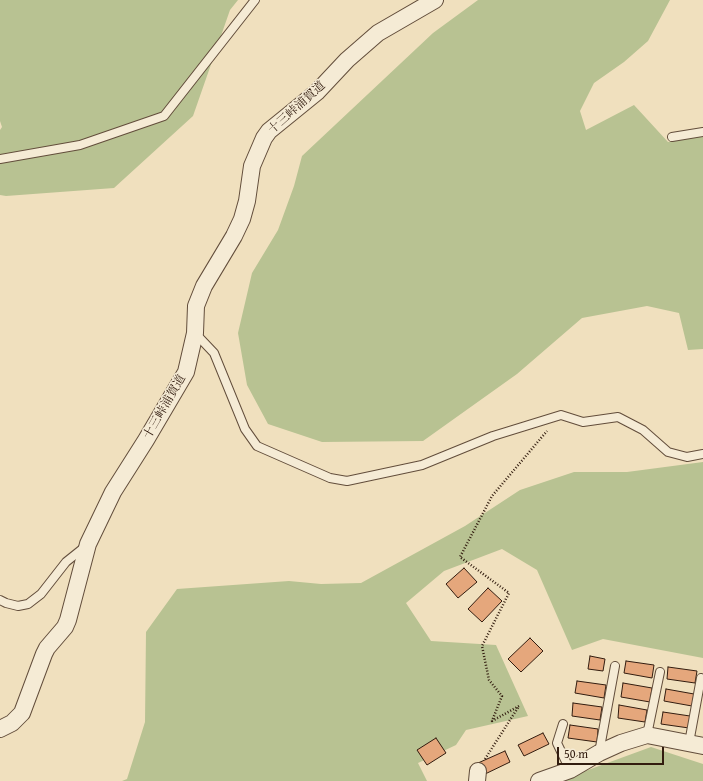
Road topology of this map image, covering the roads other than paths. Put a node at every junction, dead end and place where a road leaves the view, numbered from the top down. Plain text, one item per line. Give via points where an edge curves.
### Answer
1 (255, 0) edge
2 (435, 0) edge
3 (703, 132) edge
4 (672, 137) dead end
5 (0, 159) edge
6 (195, 333) junction
7 (703, 454) edge
8 (88, 544) junction
9 (0, 600) edge
10 (615, 666) dead end
11 (660, 672) dead end
12 (701, 678) dead end
13 (563, 724) dead end
14 (0, 729) edge
15 (647, 735) junction
16 (696, 745) edge
17 (599, 753) junction
18 (570, 770) junction
19 (539, 781) edge

1 - 5 lane via 164,116 80,145
2 - 6 street, 十三峠浦賀道 via 378,33 346,60 317,92 264,138 252,166 242,219 204,286 196,306
3 - 4 lane
6 - 7 lane via 214,353 245,429 257,446 330,478 347,481 422,465 493,436 561,415 583,422 618,417 644,430 668,452 687,457
6 - 8 street, 十三峠浦賀道 via 186,372 113,492
8 - 9 lane via 66,562 41,594 28,604 18,606
8 - 14 street, 十三峠浦賀道 via 65,627 47,648 22,712 12,723
10 - 17 lane
11 - 15 lane
12 - 16 lane
13 - 18 lane via 556,744
15 - 16 street
15 - 17 street
17 - 18 street
18 - 19 street

